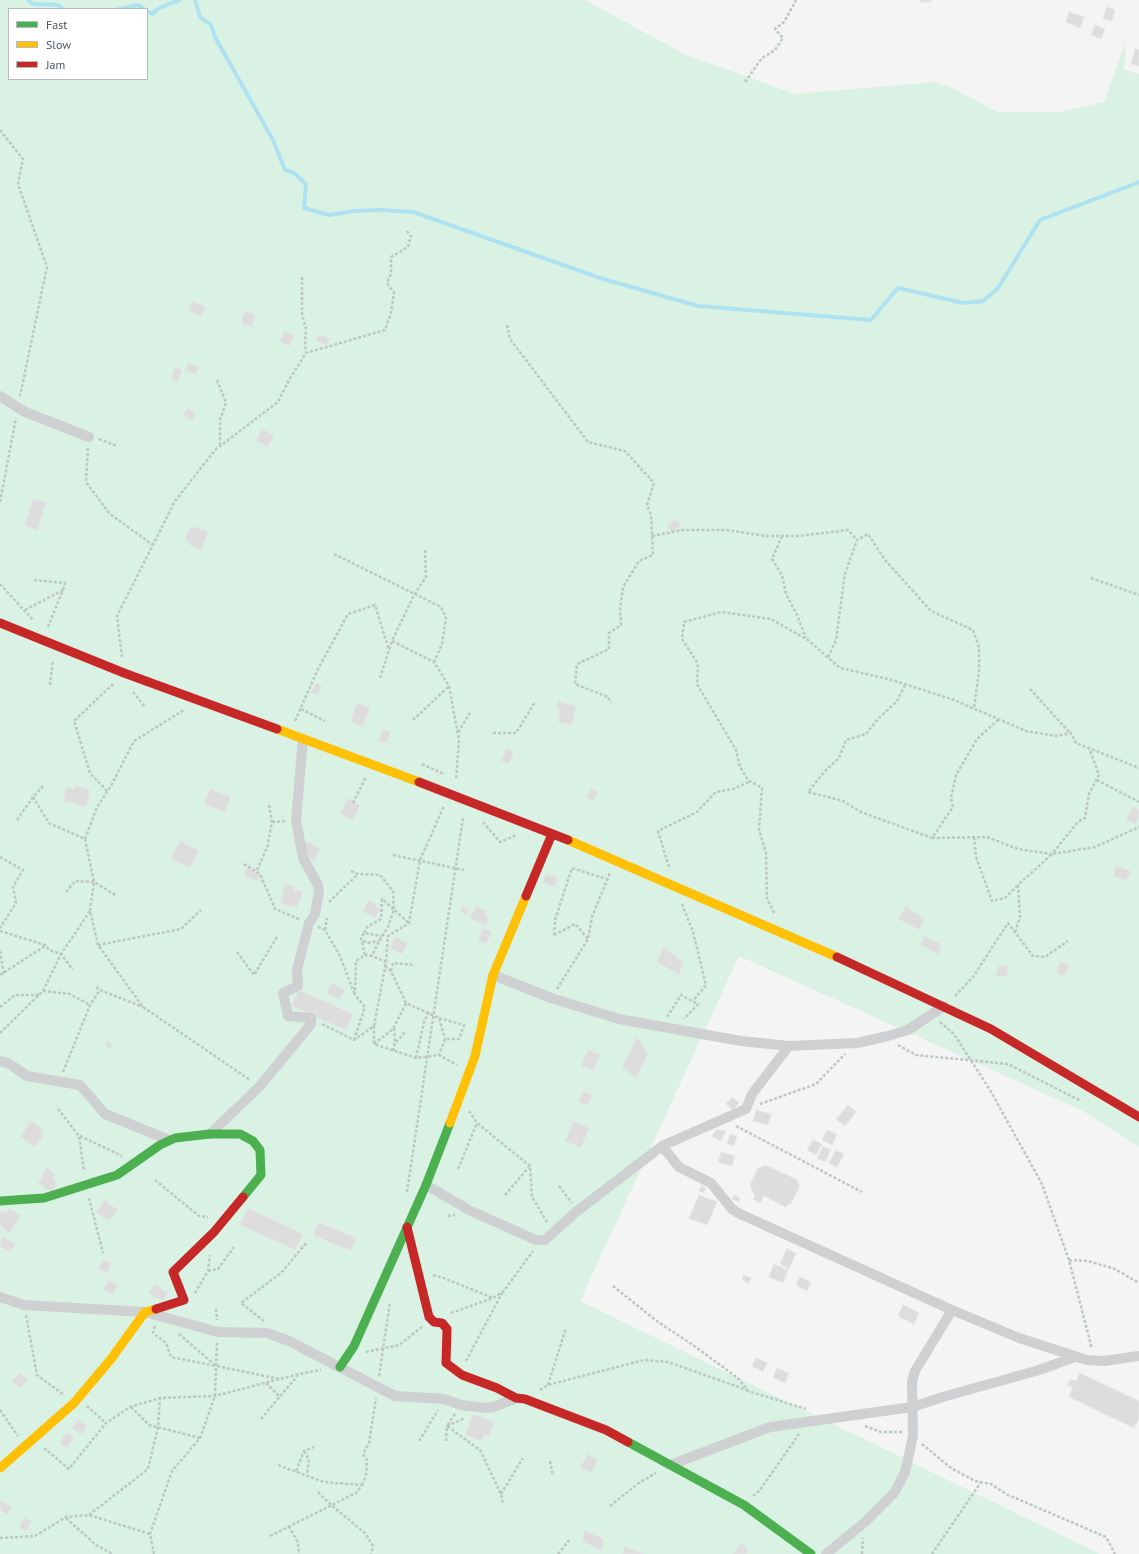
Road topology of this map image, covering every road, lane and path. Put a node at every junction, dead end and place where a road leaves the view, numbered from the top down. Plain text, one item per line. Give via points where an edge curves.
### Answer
1 (796, 0) edge
2 (745, 82) dead end
3 (0, 130) edge
4 (406, 230) dead end
5 (302, 277) dead end
6 (507, 325) dead end
7 (306, 353) junction
8 (217, 380) dead end
9 (0, 396) edge
10 (17, 408) junction
11 (89, 438) junction
12 (117, 446) dead end
13 (220, 446) junction
14 (0, 502) edge
15 (652, 536) junction
16 (782, 536) junction
17 (857, 540) junction
18 (154, 545) junction
19 (425, 550) dead end
20 (334, 554) dead end
21 (1091, 578) dead end
22 (34, 580) dead end
23 (0, 584) edge
24 (63, 590) junction
25 (414, 595) junction
26 (1139, 595) edge
27 (25, 610) junction
28 (35, 622) dead end
29 (0, 623) edge
30 (806, 639) junction
31 (42, 640) junction
32 (392, 641) junction
33 (55, 646) junction
34 (389, 650) junction
35 (828, 658) junction
36 (434, 662) junction
37 (124, 673) junction
38 (380, 678) dead end
39 (905, 684) junction
40 (50, 685) dead end
41 (449, 686) junction
42 (1030, 689) dead end
43 (200, 700) junction
44 (535, 702) dead end
45 (611, 703) dead end
46 (974, 708) junction
47 (301, 709) junction
48 (470, 713) dead end
49 (999, 719) junction
50 (413, 720) dead end
51 (325, 721) dead end
52 (290, 733) junction
53 (458, 733) junction
54 (493, 733) dead end
55 (1071, 733) junction
56 (303, 739) junction
57 (1089, 748) junction
58 (373, 764) junction
59 (422, 764) dead end
60 (1139, 768) edge
61 (455, 780) junction
62 (1097, 780) junction
63 (751, 781) junction
64 (43, 786) dead end
65 (107, 791) junction
66 (448, 793) junction
67 (33, 797) junction
68 (1139, 802) edge
69 (353, 803) dead end
70 (269, 805) dead end
71 (463, 818) dead end
72 (17, 820) dead end
73 (1139, 827) edge
74 (552, 834) junction
75 (974, 837) junction
76 (932, 838) junction
77 (84, 839) junction
78 (1052, 854) junction
79 (393, 855) dead end
80 (0, 857) edge
81 (614, 859) junction
82 (420, 860) junction
83 (244, 864) dead end
84 (256, 870) junction
85 (464, 870) dead end
86 (351, 871) dead end
87 (358, 874) junction
88 (607, 880) junction
89 (94, 882) junction
90 (674, 885) junction
91 (1018, 885) junction
92 (66, 892) dead end
93 (117, 896) dead end
94 (394, 909) junction
95 (90, 910) junction
96 (201, 910) dead end
97 (315, 914) junction
98 (776, 917) dead end
99 (309, 923) junction
100 (409, 923) junction
101 (0, 928) edge
102 (0, 931) edge
103 (1015, 932) junction
104 (364, 933) junction
105 (382, 936) junction
106 (277, 937) dead end
107 (588, 939) junction
108 (362, 941) junction
109 (379, 941) junction
110 (1068, 941) dead end
111 (98, 945) junction
112 (45, 946) junction
113 (0, 951) edge
114 (237, 952) dead end
115 (60, 954) junction
116 (365, 955) junction
117 (372, 956) junction
118 (386, 962) junction
119 (415, 965) dead end
120 (384, 966) junction
121 (73, 970) dead end
122 (391, 971) junction
123 (4, 974) junction
124 (0, 975) edge
125 (493, 975) junction
126 (96, 987) dead end
127 (100, 990) junction
128 (43, 991) junction
129 (40, 995) junction
130 (355, 995) junction
131 (551, 998) junction
132 (693, 1001) junction
133 (406, 1003) junction
134 (90, 1005) junction
135 (944, 1006) junction
136 (0, 1007) edge
137 (143, 1007) junction
138 (429, 1012) junction
139 (932, 1015) junction
140 (311, 1018) junction
141 (439, 1018) junction
142 (374, 1026) junction
143 (661, 1026) junction
144 (394, 1027) junction
145 (675, 1028) junction
146 (406, 1031) dead end
147 (0, 1033) edge
148 (884, 1037) junction
149 (445, 1039) junction
150 (354, 1040) junction
151 (396, 1042) junction
152 (857, 1043) junction
153 (374, 1044) junction
154 (789, 1046) junction
155 (393, 1051) junction
156 (439, 1055) junction
157 (474, 1056) junction
158 (416, 1058) junction
159 (971, 1060) junction
160 (0, 1061) edge
161 (58, 1081) junction
162 (260, 1086) junction
163 (1086, 1104) dead end
164 (746, 1109) junction
165 (1139, 1117) edge
166 (735, 1125) dead end
167 (210, 1134) junction
168 (79, 1136) dead end
169 (169, 1140) junction
170 (662, 1146) junction
171 (135, 1162) junction
172 (530, 1166) junction
173 (458, 1169) dead end
174 (156, 1180) dead end
175 (426, 1185) junction
176 (559, 1186) dead end
177 (862, 1192) dead end
178 (505, 1195) dead end
179 (406, 1198) dead end
180 (0, 1201) edge
181 (539, 1211) dead end
182 (576, 1212) junction
183 (224, 1219) junction
184 (407, 1227) junction
185 (307, 1242) dead end
186 (540, 1242) junction
187 (234, 1246) dead end
188 (211, 1252) dead end
189 (1069, 1260) junction
190 (208, 1272) junction
191 (418, 1273) junction
192 (1139, 1283) edge
193 (613, 1286) dead end
194 (503, 1292) junction
195 (498, 1296) dead end
196 (0, 1297) edge
197 (194, 1297) dead end
198 (493, 1298) dead end
199 (390, 1301) dead end
200 (241, 1303) dead end
201 (24, 1305) junction
202 (216, 1309) dead end
203 (952, 1310) junction
204 (145, 1312) junction
205 (158, 1316) junction
206 (566, 1328) dead end
207 (175, 1331) dead end
208 (218, 1332) junction
209 (1139, 1356) edge
210 (1075, 1357) junction
211 (1096, 1361) junction
212 (216, 1366) junction
213 (340, 1367) junction
214 (299, 1374) junction
215 (462, 1375) junction
216 (281, 1379) junction
217 (379, 1380) dead end
218 (266, 1383) junction
219 (548, 1385) junction
220 (748, 1391) junction
221 (215, 1396) junction
222 (376, 1396) dead end
223 (280, 1397) junction
224 (160, 1398) junction
225 (521, 1399) junction
226 (76, 1400) junction
227 (462, 1405) junction
228 (130, 1407) junction
229 (912, 1408) junction
230 (0, 1410) edge
231 (810, 1416) junction
232 (261, 1419) dead end
233 (106, 1423) junction
234 (861, 1424) dead end
235 (158, 1428) junction
236 (913, 1436) junction
237 (200, 1438) junction
238 (24, 1445) junction
239 (314, 1447) dead end
240 (304, 1451) junction
241 (523, 1458) dead end
242 (550, 1461) dead end
243 (278, 1465) dead end
244 (670, 1465) junction
245 (0, 1468) edge
246 (296, 1471) junction
247 (307, 1474) junction
248 (553, 1476) dead end
249 (981, 1482) junction
250 (362, 1485) junction
251 (318, 1492) dead end
252 (501, 1494) junction
253 (503, 1504) dead end
254 (331, 1505) junction
255 (744, 1505) junction
256 (610, 1506) dead end
257 (90, 1515) junction
258 (66, 1518) junction
259 (289, 1526) junction
260 (150, 1534) junction
261 (270, 1536) dead end
262 (0, 1538) edge
263 (570, 1539) dead end
264 (113, 1554) edge
265 (154, 1554) edge
266 (299, 1554) edge
267 (371, 1554) edge
268 (558, 1554) edge
269 (811, 1554) edge
270 (826, 1554) edge
271 (932, 1554) edge
272 (1115, 1554) edge

1 - 2 path via 784,22 775,29 783,38 775,50 762,58
3 - 10 path via 23,159 18,184 47,267
4 - 7 path via 411,236 408,247 391,257 391,274 386,284 394,293 385,330
5 - 7 path
6 - 15 path via 510,339 588,442 625,451 654,483 647,505
7 - 13 path via 278,402
8 - 13 path via 226,403 220,420
9 - 10 street
10 - 11 street
10 - 14 path
11 - 12 path via 94,437
11 - 18 path via 86,482 110,514
13 - 18 path via 176,501
15 - 16 path via 682,530 727,530
15 - 45 path via 653,555 639,561 623,587 621,625 609,633 609,648 577,664 575,684 608,697
16 - 17 path via 848,530
16 - 30 path via 772,559 782,575 786,594
17 - 35 path via 845,574 836,640
17 - 46 path via 868,534 885,560 931,612 973,630 978,647 979,672
18 - 37 path via 117,616
19 - 25 path via 426,577
20 - 25 path
21 - 26 path
22 - 24 path via 66,582
23 - 27 path
24 - 27 path
24 - 31 path
25 - 32 path
25 - 36 path via 441,607 446,618 442,644
27 - 28 path
29 - 31 street
30 - 35 path
30 - 63 path via 771,619 721,612 684,622 682,639 698,664 697,684 736,750 740,767
31 - 33 street
32 - 34 path
32 - 36 path
33 - 37 street
33 - 40 path
34 - 38 path
34 - 47 path via 375,604 348,614 318,669
35 - 39 path via 840,668
36 - 41 path
37 - 43 street
37 - 65 path via 74,721 90,773
39 - 46 path
39 - 76 path via 897,701 866,734 846,740 839,758 808,792 843,801 861,812
41 - 50 path
41 - 53 path
42 - 55 path
43 - 52 street
43 - 65 path via 134,741 112,786
44 - 54 path via 516,733
46 - 49 path
47 - 51 path
47 - 52 path
48 - 53 path
49 - 55 path via 1026,731 1056,736
49 - 76 path via 977,739 956,775 951,798 953,807
52 - 56 street
53 - 61 path
55 - 57 path via 1076,743
56 - 58 street
56 - 97 street via 296,820 306,865 318,885
57 - 60 path
57 - 62 path via 1099,775
58 - 66 street
58 - 69 path
59 - 61 path
61 - 66 path
62 - 68 path
62 - 78 path via 1089,794 1085,818 1078,822
63 - 90 path via 733,789 716,792 697,812 658,831
63 - 98 path via 762,788 759,830 766,853 767,899
64 - 67 path
65 - 77 path via 97,807
66 - 74 street
66 - 82 path
67 - 72 path
67 - 77 path via 49,823
70 - 84 path via 272,822 267,848
71 - 179 path
73 - 78 path via 1095,847
74 - 81 street
74 - 125 street
75 - 76 path
75 - 78 path via 987,837 1018,849
75 - 91 path via 976,857 992,902 1005,898
77 - 89 path
78 - 91 path
79 - 82 path
80 - 101 path via 23,870 13,887 16,903
81 - 88 path
81 - 90 street
82 - 85 path
82 - 100 path
83 - 84 path
84 - 99 path via 275,909
86 - 87 path
87 - 94 path via 380,875 393,891
87 - 97 path
88 - 107 path via 592,917
88 - 107 path via 572,868 558,912 554,935 575,924
89 - 92 path via 75,881
89 - 93 path
89 - 95 path
90 - 132 path via 693,932 706,985
90 - 135 street
91 - 103 path via 1020,917
94 - 100 path
94 - 104 path via 382,899 381,919 366,927
94 - 105 path
95 - 111 path
95 - 115 path
96 - 111 path via 181,929
97 - 99 street
99 - 130 path via 324,930 340,956
99 - 140 street via 297,970 298,986 283,993 288,1016
100 - 118 path via 388,936
102 - 112 path
103 - 110 path via 1033,956 1045,957
103 - 135 path via 1008,923 973,977
104 - 105 path
104 - 108 path
105 - 109 path
106 - 114 path via 254,975
107 - 131 path
108 - 109 path
108 - 116 path
109 - 117 path
111 - 137 path
112 - 115 path
112 - 123 path
113 - 123 path
115 - 121 path
115 - 128 path
116 - 117 path
116 - 130 path via 356,960
117 - 118 path
118 - 120 path
119 - 122 path via 393,963
120 - 122 path
120 - 142 path
122 - 133 path
123 - 124 path
125 - 131 street
125 - 157 street
126 - 127 path
127 - 134 path
127 - 137 path
128 - 129 path
128 - 134 path via 70,994
129 - 136 path via 15,995
129 - 147 path
130 - 150 path via 365,1007
131 - 143 street via 619,1019
132 - 143 path via 681,995
132 - 145 path via 698,1004 690,1016
133 - 138 path
133 - 144 path
134 - 161 path
135 - 139 street
135 - 165 street via 991,1029
137 - 162 path
138 - 141 path
138 - 158 path via 424,1022
139 - 148 street via 908,1030
139 - 159 path via 954,1034
140 - 150 path
140 - 162 street via 308,1028
141 - 149 path
141 - 149 path via 464,1024 459,1039
142 - 150 path
142 - 153 path
143 - 145 street
144 - 151 path
144 - 153 path
145 - 154 street via 741,1041
146 - 151 path
148 - 152 street
148 - 159 path via 916,1056
149 - 156 path
151 - 155 path
152 - 154 street
152 - 164 path via 816,1084
153 - 155 path
154 - 164 street via 752,1094
155 - 158 path
156 - 157 path via 456,1066 468,1060 469,1056
156 - 158 path
157 - 175 street
159 - 163 path via 1008,1064
159 - 189 path via 1042,1184
160 - 161 street via 8,1063 27,1076
161 - 169 street via 80,1085 104,1114 111,1118
162 - 167 street
164 - 170 street
166 - 177 path
167 - 169 street
167 - 183 street via 240,1134 260,1150 262,1161 261,1175
168 - 171 path
169 - 171 street
170 - 182 street
170 - 203 street via 679,1167 711,1183 738,1213
171 - 180 street via 117,1175 51,1196
172 - 173 path via 477,1123
172 - 178 path
172 - 181 path via 532,1197
174 - 183 path via 199,1216
175 - 184 street
175 - 186 street via 471,1211
176 - 182 path
182 - 186 street via 554,1233
183 - 204 street via 173,1272 184,1300
184 - 191 street
184 - 213 street via 354,1346
185 - 200 path via 280,1273
186 - 194 path
187 - 190 path via 218,1269
188 - 190 path
189 - 192 path via 1088,1261 1115,1269
189 - 211 path
190 - 197 path
191 - 198 path via 441,1277
191 - 215 street via 429,1317 434,1322 442,1323 447,1329 446,1363
193 - 220 path via 658,1322 738,1379
194 - 195 path
194 - 215 path via 466,1361
196 - 201 street
199 - 217 path
201 - 204 street
201 - 226 path via 37,1375
202 - 208 path
203 - 210 street via 1019,1338
203 - 229 street via 914,1371
204 - 205 street
204 - 226 street via 111,1359
205 - 208 street
205 - 212 path via 153,1333 166,1343 171,1357
206 - 219 path
207 - 212 path
208 - 212 path
208 - 213 street via 267,1333
209 - 211 street
210 - 211 street
210 - 229 street
212 - 216 path
212 - 221 path
213 - 214 path
213 - 227 street via 396,1396 444,1399
214 - 216 path
214 - 223 path
215 - 225 street
216 - 218 path
218 - 221 path
218 - 223 path
219 - 220 path via 644,1360 668,1362
219 - 225 path
220 - 231 path
221 - 224 path
221 - 237 path
222 - 250 path via 369,1443 363,1454 367,1460 366,1476
223 - 232 path
224 - 228 path
224 - 235 path
225 - 227 street via 490,1407
225 - 244 street via 606,1430
226 - 233 path
226 - 238 street
227 - 252 path via 447,1426 480,1450
228 - 233 path
228 - 235 path via 149,1425
229 - 231 street
229 - 236 street
230 - 238 path
231 - 244 street via 761,1429
231 - 255 path via 760,1490
233 - 238 path via 69,1469 43,1448
234 - 236 path via 881,1432 900,1431
235 - 237 path
235 - 257 path via 148,1469
236 - 249 path via 951,1468
236 - 270 street via 905,1472 894,1493 865,1522
237 - 260 path via 172,1472
238 - 245 street
239 - 240 path
240 - 246 path
240 - 247 path via 309,1460
241 - 252 path
242 - 248 path
243 - 246 path
244 - 255 street
244 - 256 path via 640,1482
246 - 247 path
247 - 250 path via 324,1482
249 - 271 path
249 - 272 path via 991,1484 1006,1494 1106,1537
250 - 254 path via 356,1493
251 - 254 path
252 - 253 path
254 - 259 path
254 - 267 path via 365,1533 373,1546
255 - 269 street
257 - 258 path
257 - 260 path
258 - 262 path via 35,1536
258 - 264 path via 96,1545
259 - 261 path
259 - 266 path via 298,1543
260 - 265 path
263 - 268 path

